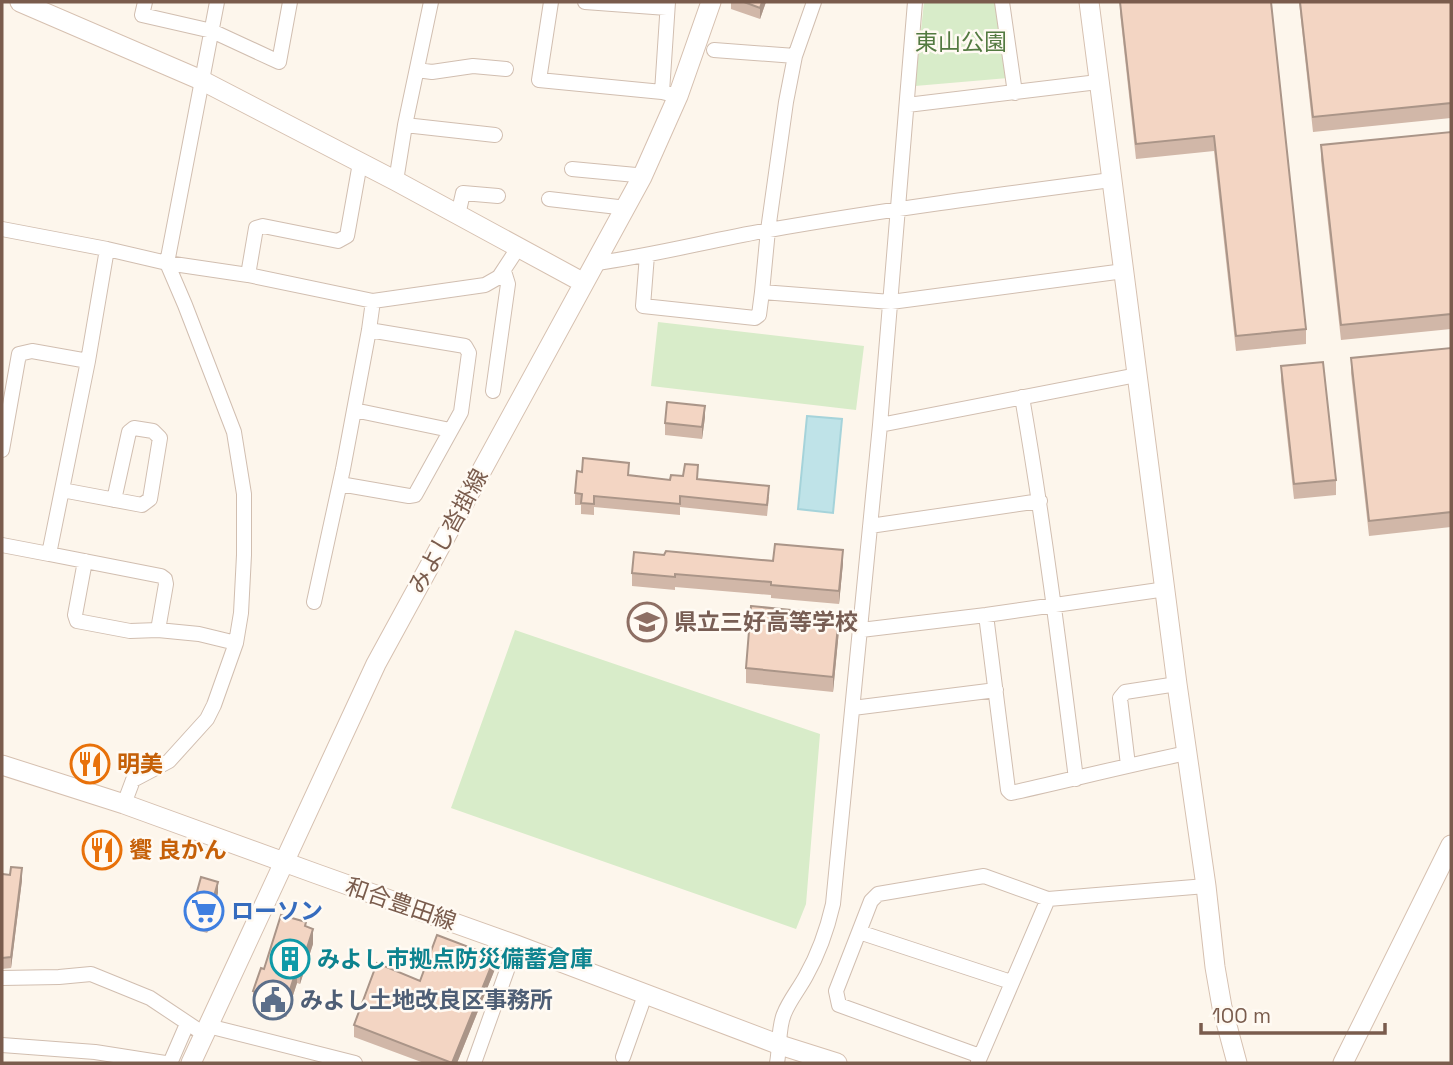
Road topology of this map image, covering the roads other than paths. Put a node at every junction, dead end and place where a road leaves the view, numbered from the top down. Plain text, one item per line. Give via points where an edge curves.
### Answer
1 (20, 2) edge
2 (145, 2) edge
3 (217, 2) edge
4 (290, 2) edge
5 (431, 2) edge
6 (551, 2) edge
7 (585, 2) edge
8 (711, 2) edge
9 (814, 2) edge
10 (915, 2) edge
11 (1002, 2) edge
12 (1089, 2) edge
13 (668, 5) edge
14 (212, 31) junction
15 (713, 50) dead end
16 (795, 56) junction
17 (506, 69) dead end
18 (417, 70) junction
19 (201, 80) junction
20 (1098, 82) junction
21 (1015, 93) junction
22 (670, 94) junction
23 (907, 106) junction
24 (405, 125) junction
25 (495, 135) dead end
26 (360, 163) junction
27 (572, 169) dead end
28 (642, 177) junction
29 (1111, 180) junction
30 (396, 181) junction
31 (498, 196) dead end
32 (549, 199) dead end
33 (899, 209) junction
34 (624, 211) junction
35 (458, 215) junction
36 (2, 229) edge
37 (768, 230) junction
38 (518, 248) junction
39 (107, 249) junction
40 (647, 255) junction
41 (167, 263) junction
42 (597, 263) junction
43 (504, 271) junction
44 (1124, 271) junction
45 (247, 275) junction
46 (584, 284) junction
47 (762, 292) junction
48 (373, 301) junction
49 (891, 302) junction
50 (369, 330) junction
51 (88, 361) junction
52 (1137, 375) junction
53 (493, 391) dead end
54 (1023, 397) junction
55 (354, 410) junction
56 (880, 425) junction
57 (450, 430) junction
58 (2, 450) edge
59 (340, 484) junction
60 (62, 490) junction
61 (114, 500) junction
62 (1040, 500) junction
63 (870, 526) junction
64 (2, 545) edge
65 (48, 554) junction
66 (85, 561) junction
67 (1166, 589) junction
68 (314, 602) dead end
69 (1055, 605) junction
70 (986, 615) junction
71 (158, 630) junction
72 (861, 630) junction
73 (236, 643) junction
74 (1177, 684) junction
75 (996, 690) junction
76 (853, 708) junction
77 (1187, 753) junction
78 (2, 765) edge
79 (1128, 765) junction
80 (1076, 779) junction
81 (124, 804) junction
82 (1451, 845) edge
83 (283, 862) junction
84 (1206, 886) junction
85 (1048, 899) junction
86 (859, 932) junction
87 (516, 945) junction
88 (2, 978) edge
89 (1011, 982) junction
90 (645, 995) junction
91 (187, 1024) junction
92 (206, 1030) junction
93 (2, 1045) edge
94 (779, 1054) edge
95 (623, 1057) dead end
96 (979, 1060) edge
97 (165, 1063) edge
98 (191, 1063) edge
99 (355, 1063) edge
100 (474, 1063) edge
101 (837, 1063) edge
102 (1237, 1063) edge
103 (1343, 1063) edge

1 - 19 main road
2 - 14 street via 142,15
3 - 14 street
4 - 14 street via 279,62
5 - 18 street
6 - 22 street via 539,80
7 - 13 street
8 - 22 main road, みよし沓掛線
9 - 16 street
10 - 23 street
11 - 21 street
12 - 20 main road
13 - 22 street
14 - 19 street
15 - 16 street
16 - 37 street
17 - 18 street
18 - 24 street
19 - 26 main road
19 - 41 street
20 - 21 street
20 - 29 main road
21 - 23 street
22 - 28 main road, みよし沓掛線
23 - 33 street
24 - 25 street
24 - 30 street
26 - 30 main road
26 - 45 street via 347,236 338,241 259,226
27 - 28 street
28 - 34 main road, みよし沓掛線
29 - 33 street
29 - 44 main road
30 - 35 main road
31 - 35 street via 463,193
32 - 34 street
33 - 37 street
33 - 49 street
34 - 42 main road, みよし沓掛線
35 - 38 main road
36 - 39 street
37 - 40 street
37 - 47 street
38 - 43 street
38 - 46 main road
39 - 41 street
39 - 51 street
40 - 42 street
40 - 47 street via 643,306 755,318
41 - 45 street
41 - 73 street via 234,432 244,494 242,601
42 - 46 main road, みよし沓掛線
43 - 48 street via 485,285
43 - 53 street via 508,284
44 - 49 street
44 - 52 main road
45 - 48 street
46 - 83 main road, みよし沓掛線 via 376,664
47 - 49 street
48 - 50 street
49 - 56 street
50 - 55 street
50 - 57 street via 468,349 461,412
51 - 58 street via 32,351 19,354
51 - 60 street
52 - 54 street
52 - 67 main road
54 - 56 street
54 - 62 street
55 - 57 street
55 - 59 street
56 - 63 street
57 - 59 street via 415,495
59 - 68 street
60 - 61 street
60 - 65 street
61 - 61 street via 142,505 150,499 160,438 153,431 134,428 129,432
62 - 63 street
62 - 69 street
63 - 72 street
64 - 65 street
65 - 66 street
66 - 71 street via 165,579
66 - 71 street via 77,621 130,631
67 - 69 street
67 - 74 main road
69 - 70 street
69 - 80 street
70 - 72 street
70 - 75 street
71 - 73 street
72 - 76 street
73 - 81 street via 207,719 169,761 133,780
74 - 77 main road
74 - 79 street via 1125,692 1120,698
75 - 76 street
75 - 80 street via 1008,790
76 - 94 street via 834,904 825,937 784,1013
77 - 79 street
77 - 84 main road
78 - 81 main road, 和合豊田線
79 - 80 street
81 - 83 main road, 和合豊田線
82 - 103 main road
83 - 87 main road, 和合豊田線
83 - 92 main road, みよし沓掛線
84 - 85 street
84 - 102 main road via 1218,985
85 - 86 street via 984,876 878,894
85 - 89 street
86 - 89 street
86 - 96 street via 836,991 839,1005
87 - 90 main road, 和合豊田線
87 - 100 street
88 - 91 street via 91,974 150,998
89 - 96 street
90 - 94 main road, 和合豊田線
90 - 95 street
91 - 92 street
91 - 97 street via 171,1061
92 - 98 main road, みよし沓掛線
92 - 99 street
93 - 97 street
94 - 101 main road, 和合豊田線

